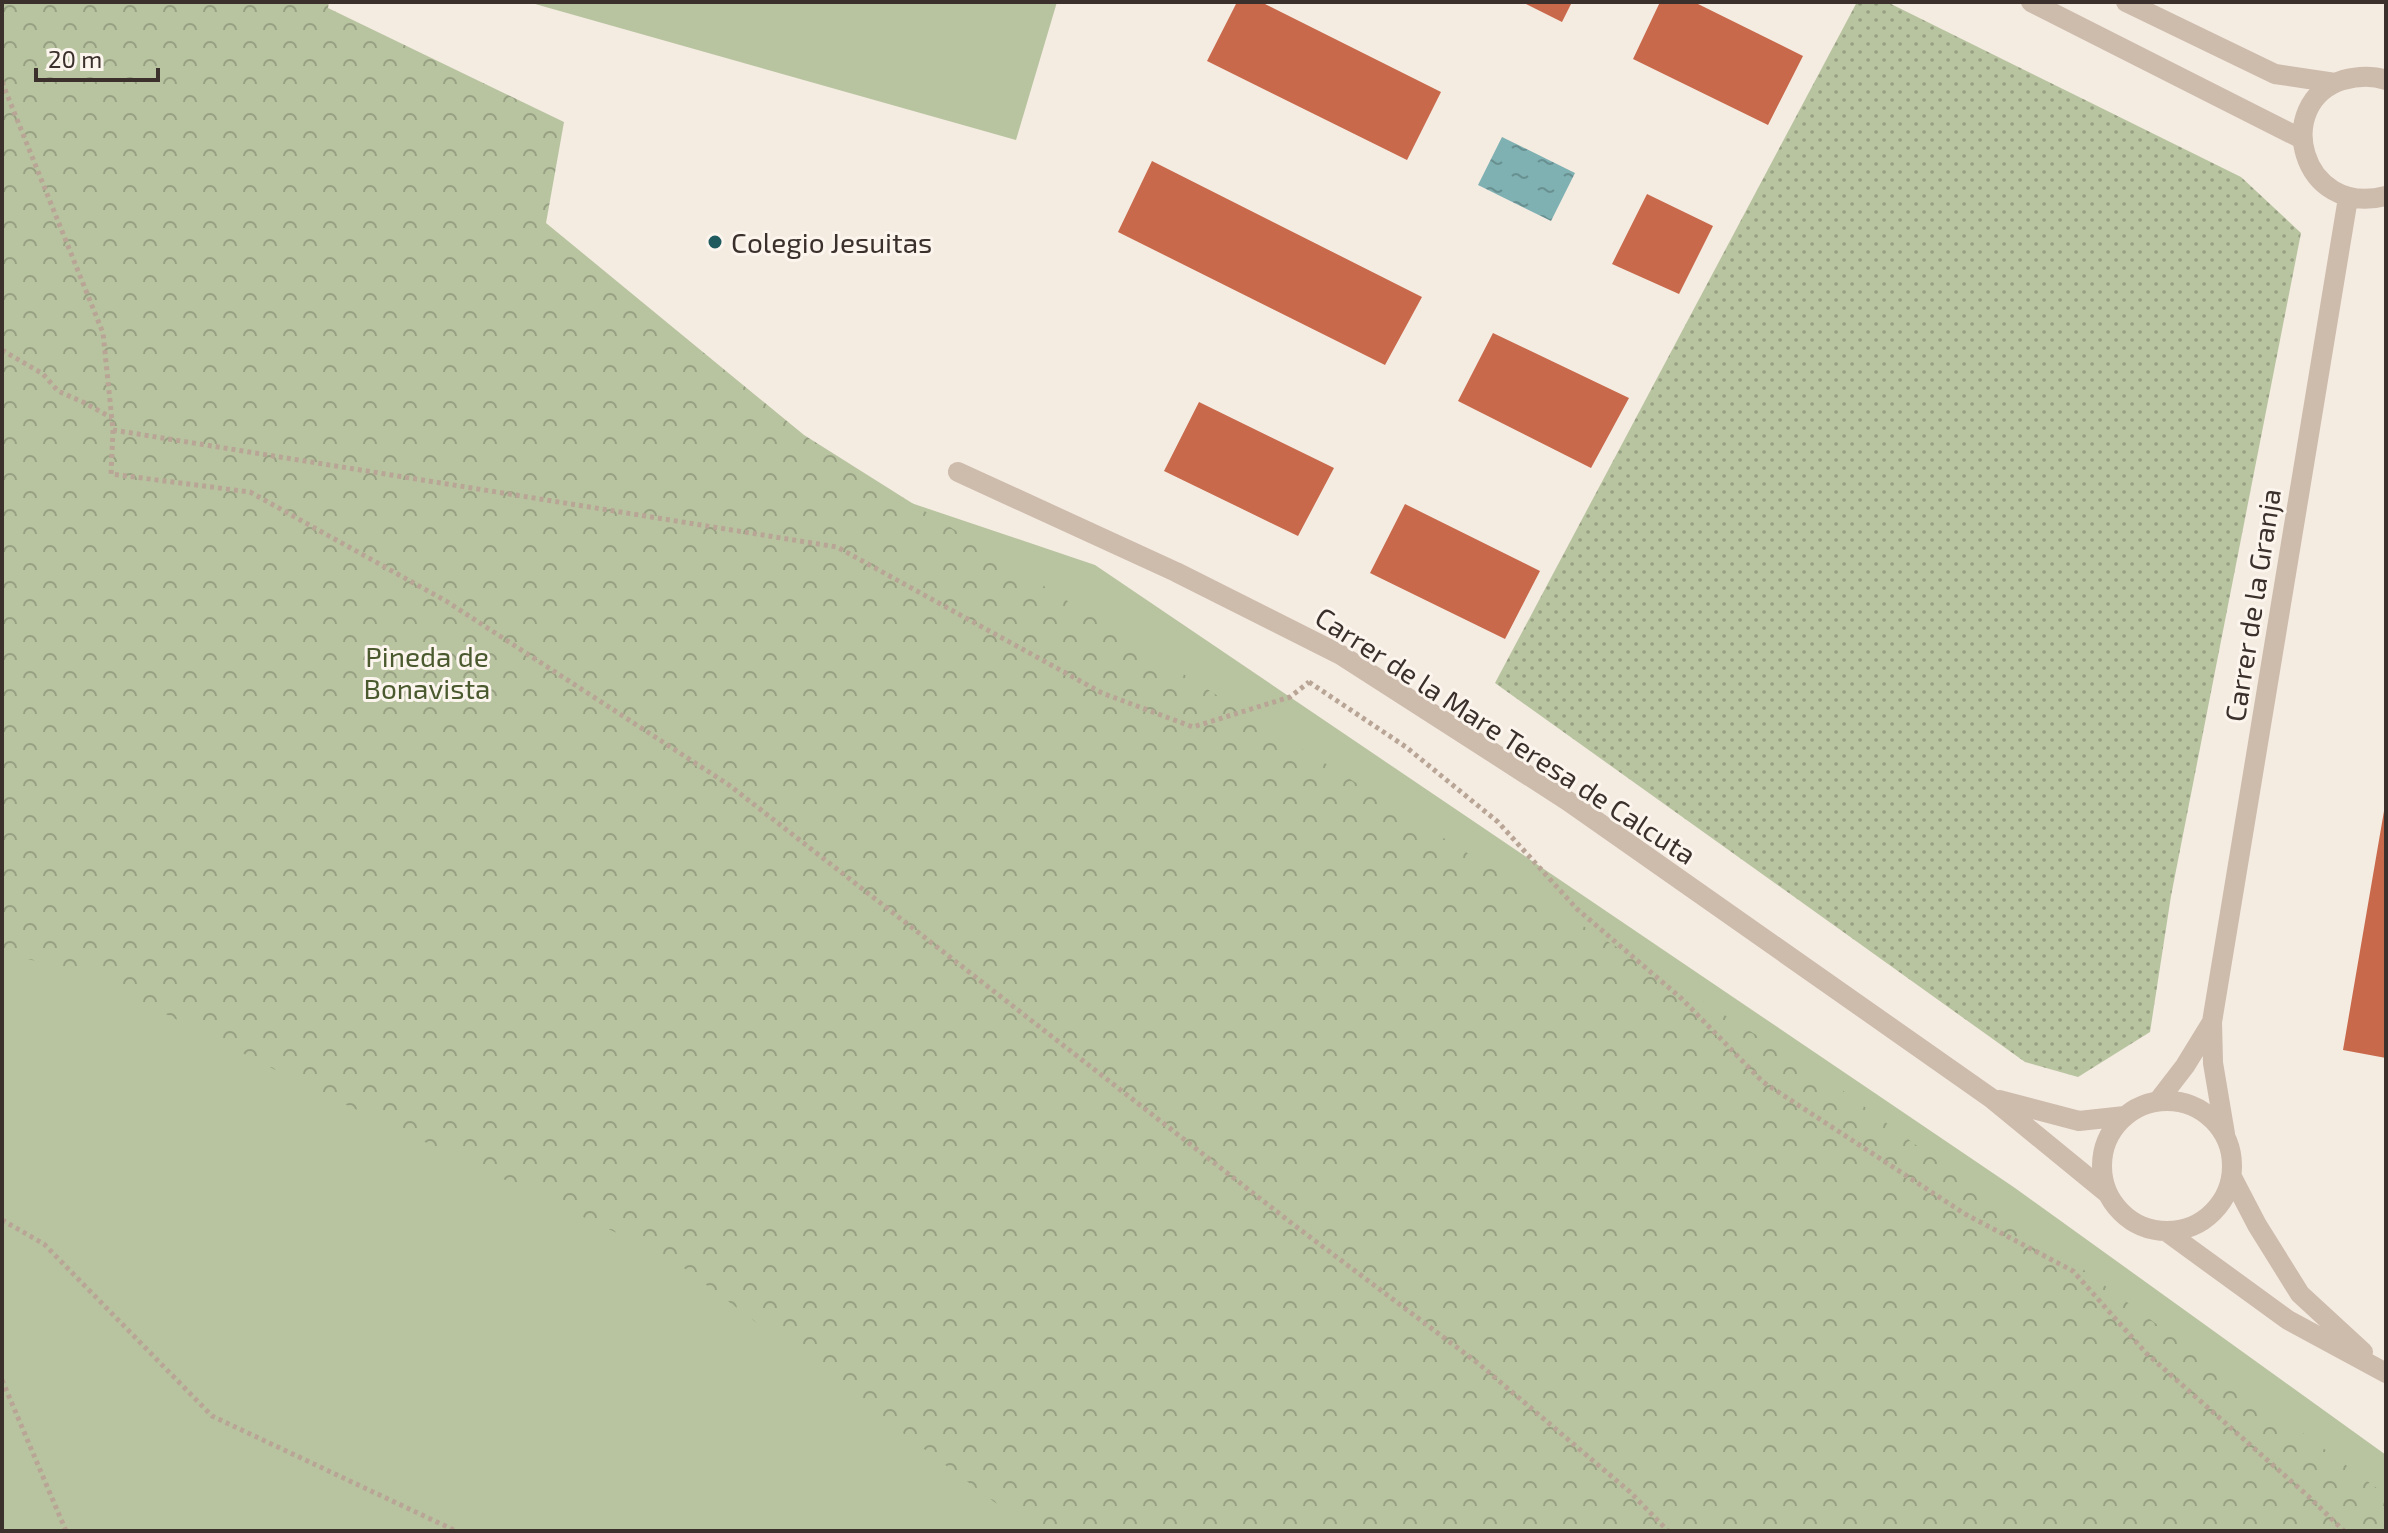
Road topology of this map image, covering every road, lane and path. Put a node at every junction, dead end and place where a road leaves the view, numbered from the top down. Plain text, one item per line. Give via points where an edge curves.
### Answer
1 (2031, 2) edge
2 (2126, 2) edge
3 (2386, 80) edge
4 (2, 82) edge
5 (2335, 83) junction
6 (2302, 139) junction
7 (2386, 196) edge
8 (2348, 198) junction
9 (2, 350) edge
10 (112, 418) junction
11 (113, 430) junction
12 (958, 472) dead end
13 (1341, 655) junction
14 (1309, 682) junction
15 (2212, 1022) junction
16 (1991, 1098) junction
17 (2158, 1101) junction
18 (2125, 1116) junction
19 (2225, 1134) junction
20 (2232, 1177) junction
21 (2107, 1193) junction
22 (2, 1220) edge
23 (2167, 1232) junction
24 (2385, 1372) edge
25 (2, 1380) edge
26 (66, 1531) edge
27 (456, 1531) edge
28 (1668, 1531) edge
29 (2344, 1531) edge

1 - 6 street
2 - 5 street via 2275,74
3 - 5 street via 2355,76
4 - 10 path via 103,333
5 - 6 street via 2311,106
6 - 8 street via 2316,176
7 - 8 street
8 - 15 street, Carrer de la Granja
9 - 10 path via 43,374 58,391
10 - 11 path
11 - 14 path via 837,547 1102,693 1193,727 1290,697
11 - 28 path via 111,474 250,492 446,601 729,785 1479,1364 1630,1492
12 - 13 street, Carrer de la Mare Teresa de Calcuta
13 - 14 path
13 - 16 street, Carrer de la Mare Teresa de Calcuta via 1568,801
14 - 29 path via 1406,747 1498,822 1577,909 1681,998 1763,1082 1965,1214 2073,1271 2146,1353
15 - 17 street, Carrer de la Granja
15 - 19 street, Carrer de la Granja
16 - 18 street, Carrer de la Mare Teresa de Calcuta via 2079,1121
16 - 21 street, Carrer de la Mare Teresa de Calcuta
17 - 18 street
17 - 19 street via 2197,1107
18 - 21 street via 2103,1152
19 - 20 street via 2233,1155
20 - 23 street via 2216,1210 2202,1222
20 - 24 street via 2300,1294
21 - 23 street via 2132,1222
22 - 27 path via 44,1244 212,1416
23 - 24 street via 2288,1320
25 - 26 path

